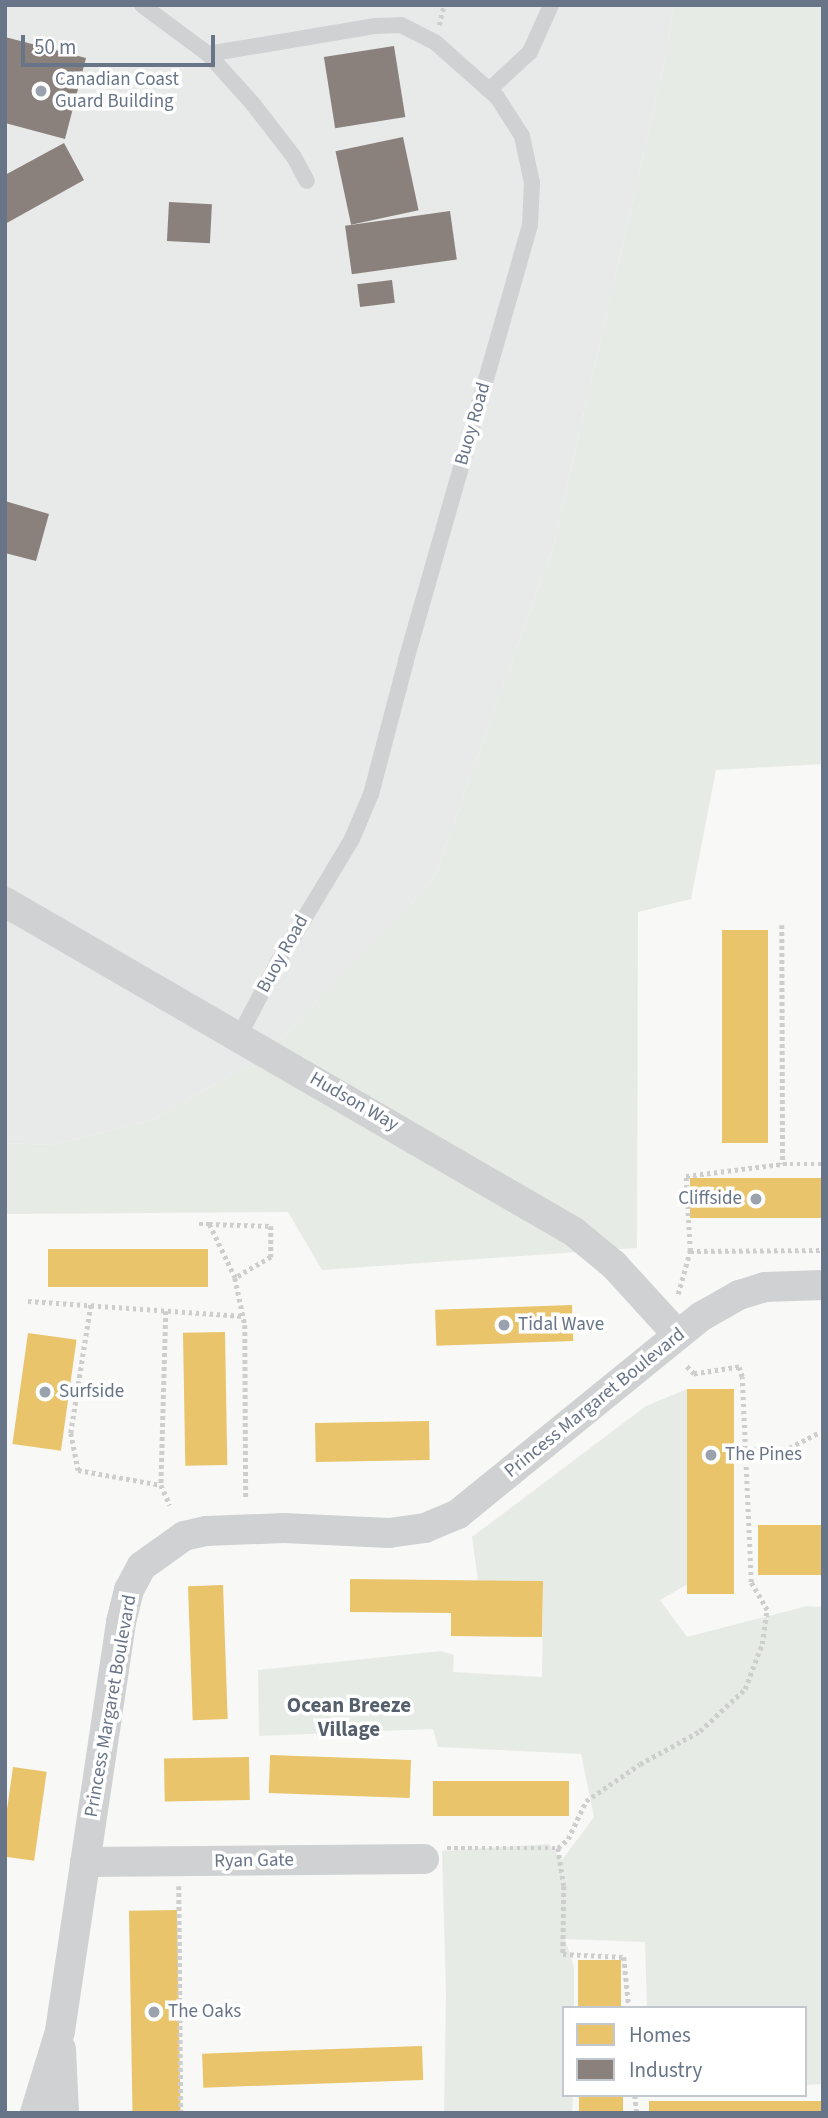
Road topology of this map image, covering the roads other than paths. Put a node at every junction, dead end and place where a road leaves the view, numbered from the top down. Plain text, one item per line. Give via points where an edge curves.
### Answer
1 (142, 5) edge
2 (551, 5) edge
3 (208, 54) junction
4 (489, 90) junction
5 (307, 181) dead end
6 (5, 902) edge
7 (239, 1036) junction
8 (823, 1285) edge
9 (672, 1341) junction
10 (433, 1854) road end
11 (85, 1862) junction
12 (60, 2031) junction
13 (36, 2113) edge
14 (64, 2113) edge

1 - 3 lane
2 - 4 lane via 530,52
3 - 4 lane, Buoy Road via 401,25 436,43
3 - 5 lane via 253,104
4 - 7 lane, Buoy Road via 522,136 532,183 530,225 371,794 352,839
6 - 7 street, Hudson Way
7 - 9 street, Hudson Way via 574,1232 614,1265
8 - 9 street, Princess Margaret Boulevard via 765,1287 739,1294
9 - 11 street, Princess Margaret Boulevard via 480,1497 425,1528 389,1533 284,1528 206,1531 184,1536 142,1566 129,1590 121,1622
10 - 11 street, Ryan Gate
11 - 12 street, Princess Margaret Boulevard
12 - 13 street, Princess Margaret Boulevard
12 - 14 street, Princess Margaret Boulevard

